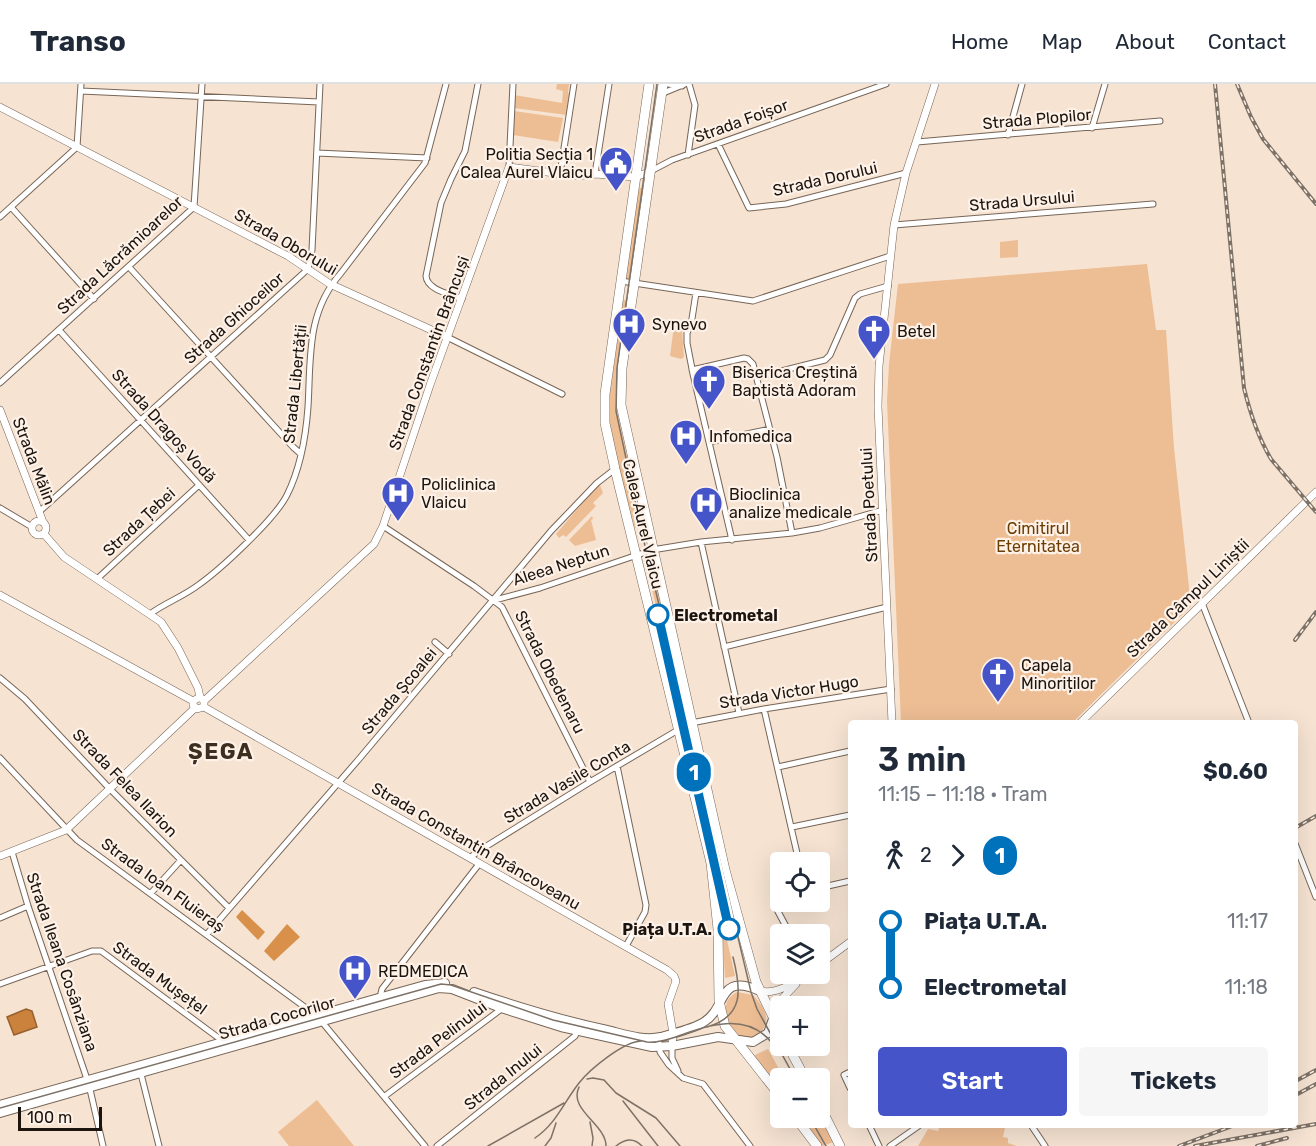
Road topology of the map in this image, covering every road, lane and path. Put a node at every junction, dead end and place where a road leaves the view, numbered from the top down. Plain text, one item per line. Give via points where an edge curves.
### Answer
1 (81, 84) edge
2 (202, 84) edge
3 (320, 84) edge
4 (446, 84) edge
5 (478, 84) edge
6 (513, 84) edge
7 (574, 84) edge
8 (609, 84) edge
9 (649, 84) edge
10 (663, 84) edge
11 (668, 84) edge
12 (935, 84) edge
13 (1022, 84) edge
14 (1105, 84) edge
15 (685, 85) edge
16 (882, 85) edge
17 (81, 91) junction
18 (661, 94) junction
19 (201, 97) junction
20 (319, 102) junction
21 (0, 107) edge
22 (1160, 121) dead end
23 (1092, 128) junction
24 (1008, 135) junction
25 (917, 142) junction
26 (718, 144) junction
27 (77, 147) junction
28 (317, 153) junction
29 (652, 155) junction
30 (688, 155) junction
31 (427, 158) junction
32 (672, 160) junction
33 (509, 167) junction
34 (649, 172) junction
35 (906, 173) junction
36 (560, 174) junction
37 (595, 174) junction
38 (636, 177) junction
39 (1153, 204) dead end
40 (11, 207) junction
41 (194, 207) junction
42 (0, 217) edge
43 (894, 225) junction
44 (891, 256) junction
45 (129, 267) junction
46 (309, 268) junction
47 (621, 281) junction
48 (634, 283) junction
49 (330, 284) junction
50 (888, 286) junction
51 (696, 293) junction
52 (94, 299) junction
53 (462, 299) junction
54 (59, 330) junction
55 (447, 337) junction
56 (210, 357) junction
57 (692, 370) junction
58 (757, 377) junction
59 (0, 383) edge
60 (562, 394) dead end
61 (0, 410) edge
62 (141, 421) junction
63 (770, 429) junction
64 (709, 442) junction
65 (301, 454) junction
66 (615, 469) junction
67 (199, 485) junction
68 (1316, 492) edge
69 (0, 508) edge
70 (883, 510) junction
71 (40, 511) junction
72 (43, 522) junction
73 (383, 526) junction
74 (32, 527) junction
75 (792, 533) junction
76 (44, 534) junction
77 (249, 540) junction
78 (732, 540) junction
79 (701, 542) junction
80 (652, 550) junction
81 (635, 555) junction
82 (97, 579) junction
83 (0, 595) edge
84 (495, 600) junction
85 (1202, 603) junction
86 (887, 607) junction
87 (150, 614) junction
88 (435, 642) dead end
89 (724, 646) junction
90 (449, 654) junction
91 (0, 678) edge
92 (891, 689) junction
93 (199, 703) junction
94 (764, 709) junction
95 (739, 713) junction
96 (892, 720) edge
97 (1083, 720) edge
98 (1248, 720) edge
99 (692, 723) junction
100 (678, 730) junction
101 (848, 751) edge
102 (0, 758) edge
103 (617, 766) junction
104 (778, 766) junction
105 (590, 782) junction
106 (338, 784) junction
107 (110, 789) junction
108 (848, 815) edge
109 (792, 827) junction
110 (66, 830) junction
111 (1298, 851) edge
112 (12, 852) junction
113 (798, 852) edge
114 (0, 856) edge
115 (470, 858) junction
116 (181, 860) junction
117 (479, 864) junction
118 (848, 881) edge
119 (830, 886) edge
120 (151, 893) junction
121 (1316, 897) edge
122 (28, 906) junction
123 (230, 908) junction
124 (0, 918) edge
125 (207, 934) junction
126 (848, 943) edge
127 (626, 946) junction
128 (830, 957) edge
129 (49, 966) junction
130 (0, 984) edge
131 (788, 984) edge
132 (796, 984) edge
133 (759, 991) junction
134 (785, 996) edge
135 (383, 1000) junction
136 (719, 1001) junction
137 (502, 1005) junction
138 (770, 1011) edge
139 (320, 1018) junction
140 (578, 1028) junction
141 (770, 1028) edge
142 (658, 1037) junction
143 (672, 1040) junction
144 (736, 1041) junction
145 (227, 1044) junction
146 (659, 1047) junction
147 (140, 1069) junction
148 (680, 1076) junction
149 (89, 1084) junction
150 (770, 1084) edge
151 (385, 1096) junction
152 (0, 1105) edge
153 (0, 1113) edge
154 (830, 1126) edge
155 (804, 1128) edge
156 (870, 1128) edge
157 (916, 1128) edge
158 (1032, 1128) edge
159 (104, 1146) edge
160 (159, 1146) edge
161 (425, 1146) edge
162 (437, 1146) edge
163 (750, 1146) edge
164 (817, 1146) edge
165 (840, 1146) edge
166 (879, 1146) edge
167 (890, 1146) edge
168 (1046, 1146) edge

1 - 17 street
2 - 19 street, Strada Lăcrămioarelor
3 - 20 street
4 - 31 street
5 - 53 street via 465,151 441,203 426,276 431,286
6 - 33 street, Strada Constantin Brâncuși
7 - 36 street
8 - 37 street
9 - 38 main road, Calea Aurel Vlaicu
10 - 18 main road, Calea Aurel Vlaicu
11 - 15 street
12 - 25 street, Strada Poetului
13 - 24 street
14 - 23 street
15 - 18 street
15 - 30 street via 695,105
16 - 26 street, Strada Foișor
17 - 19 street
17 - 27 street
18 - 29 main road, Calea Aurel Vlaicu
19 - 20 street
19 - 41 street, Strada Lăcrămioarelor
20 - 28 street
21 - 27 street, Strada Oborului
22 - 23 street, Strada Plopilor
23 - 24 street, Strada Plopilor
24 - 25 street, Strada Plopilor
25 - 35 street, Strada Poetului
26 - 30 street, Strada Foișor
26 - 35 street, Strada Dorului via 749,208 786,204
27 - 40 street
27 - 41 street, Strada Oborului
28 - 31 street
28 - 46 street
29 - 32 street via 659,161
29 - 34 main road, Calea Aurel Vlaicu
30 - 32 street, Strada Foișor
31 - 49 street, Strada Libertății
32 - 34 street, Strada Foișor
33 - 36 street
33 - 53 street, Strada Constantin Brâncuși
34 - 38 street
34 - 48 main road, Calea Aurel Vlaicu
35 - 43 street, Strada Poetului
36 - 37 street
37 - 38 street
38 - 47 main road, Calea Aurel Vlaicu
39 - 43 street, Strada Ursului
40 - 42 street
40 - 52 street
41 - 45 street, Strada Lăcrămioarelor
41 - 46 street, Strada Oborului
43 - 44 street, Strada Poetului
44 - 50 street, Strada Poetului
44 - 51 street via 753,301
45 - 52 street, Strada Lăcrămioarelor
45 - 56 street
46 - 49 street, Strada Oborului
46 - 56 street, Strada Ghioceilor
47 - 48 street
47 - 66 main road, Calea Aurel Vlaicu via 604,404
48 - 51 street
48 - 80 main road, Calea Aurel Vlaicu via 621,375 621,405
49 - 55 street, Strada Oborului
49 - 65 street, Strada Libertății via 312,338
50 - 58 street via 855,298 825,360
50 - 70 street, Strada Poetului via 878,386
51 - 57 street via 687,333
52 - 54 street, Strada Lăcrămioarelor
53 - 55 street, Strada Constantin Brâncuși
54 - 59 street, Strada Lăcrămioarelor
54 - 62 street, Strada Dragoș Vodă
55 - 60 street, Strada Oborului
55 - 73 street, Strada Constantin Brâncuși
56 - 62 street, Strada Ghioceilor
56 - 65 street
57 - 58 street via 744,358 751,361
57 - 64 street
58 - 63 street
61 - 71 street, Strada Mălin
62 - 67 street, Strada Dragoș Vodă
62 - 71 street, Strada Ghioceilor
63 - 64 street
63 - 75 street
64 - 78 street
65 - 77 street, Strada Libertății via 282,503
66 - 81 main road, Calea Aurel Vlaicu
66 - 84 street, Strada Școalei via 574,505
67 - 77 street, Strada Dragoș Vodă
67 - 82 street, Strada Țebei
68 - 85 street, Strada Câmpul Liniștii
69 - 74 street
70 - 75 street, Aleea Neptun
70 - 86 street, Strada Poetului
71 - 72 street, Strada Mălin
72 - 74 street
72 - 76 street via 47,527
73 - 84 street, Strada Obedenaru
73 - 93 street, Strada Constantin Brâncuși via 374,544
74 - 76 street via 34,534
75 - 78 street, Aleea Neptun
76 - 82 street via 64,557
77 - 87 street, Strada Libertății via 202,582
78 - 79 street, Aleea Neptun
79 - 80 street, Aleea Neptun
79 - 89 street
80 - 81 street, Aleea Neptun
80 - 99 main road, Calea Aurel Vlaicu
81 - 84 street, Aleea Neptun
81 - 100 main road, Calea Aurel Vlaicu
82 - 87 street
83 - 93 street, Strada Constantin Brâncoveanu
84 - 90 street, Strada Școalei
84 - 105 street, Strada Obedenaru
85 - 97 street, Strada Câmpul Liniștii
85 - 98 street
86 - 89 street
86 - 92 street, Strada Poetului
87 - 93 street via 170,633 198,688
88 - 90 street
89 - 95 street
90 - 106 street, Strada Școalei
91 - 107 street, Strada Felea Ilarion
92 - 94 street, Strada Victor Hugo
92 - 96 street, Strada Poetului
93 - 106 street, Strada Constantin Brâncoveanu
93 - 107 street, Strada Constantin Brâncuși
94 - 95 street, Strada Victor Hugo
94 - 104 street
95 - 99 street, Strada Victor Hugo
99 - 133 main road, Calea Aurel Vlaicu
100 - 103 street, Strada Vasile Conta
100 - 136 main road, Calea Aurel Vlaicu via 714,882
101 - 104 street
102 - 110 street, Strada Ioan Fluieraș
103 - 105 street, Strada Vasile Conta
103 - 127 street via 646,905
104 - 109 street
105 - 115 street, Strada Vasile Conta
106 - 115 street, Strada Constantin Brâncoveanu
106 - 123 street, Strada Școalei
107 - 110 street, Strada Constantin Brâncuși
107 - 116 street, Strada Felea Ilarion
108 - 109 street
109 - 113 street
110 - 112 street
110 - 120 street, Strada Ioan Fluieraș
111 - 121 street
112 - 114 street
112 - 122 street, Strada Ileana Cosânziana
115 - 117 street, Strada Constantin Brâncoveanu
116 - 120 street
116 - 123 street, Strada Felea Ilarion
117 - 127 street, Strada Constantin Brâncoveanu
117 - 135 street via 382,989
118 - 119 street
120 - 125 street, Strada Ioan Fluieraș
122 - 124 street
122 - 129 street, Strada Ileana Cosânziana
123 - 125 street, Strada Școalei
125 - 139 street, Strada Ioan Fluieraș
126 - 128 street
127 - 143 street, Strada Constantin Brâncoveanu via 675,978 668,1004
129 - 130 street, Strada Mușețel
129 - 145 street, Strada Mușețel via 101,951
129 - 149 street, Strada Ileana Cosânziana
131 - 133 street via 771,993
132 - 134 street
133 - 136 main road via 736,986
133 - 138 main road, Calea Aurel Vlaicu
135 - 137 main road, Strada Cocorilor via 445,988
135 - 139 main road, Strada Cocorilor
136 - 143 main road, Strada Cocorilor via 707,1020
136 - 144 main road, Calea Aurel Vlaicu via 724,1024
137 - 140 main road, Strada Cocorilor
137 - 151 street, Strada Pelinului
139 - 145 main road, Strada Cocorilor
139 - 151 street, Strada Ioan Fluieraș
140 - 142 main road, Strada Cocorilor
140 - 146 main road, Strada Cocorilor
140 - 162 street, Strada Inului via 575,1036
141 - 144 main road via 751,1042
142 - 143 main road, Strada Cocorilor
142 - 146 street
143 - 144 main road, Strada Cocorilor via 718,1037
143 - 146 main road, Strada Cocorilor
143 - 148 street via 672,1058
144 - 150 main road, Calea Aurel Vlaicu
145 - 147 main road, Strada Cocorilor
146 - 148 street via 661,1055
147 - 149 main road, Strada Cocorilor
147 - 160 street
148 - 163 street via 703,1084
149 - 152 main road, Strada Cocorilor
149 - 153 main road, Strada Cocorilor
149 - 159 street, Strada Ileana Cosânziana
151 - 161 street, Strada Ioan Fluieraș
154 - 165 main road
155 - 164 main road
156 - 166 street
157 - 167 street
158 - 168 street

